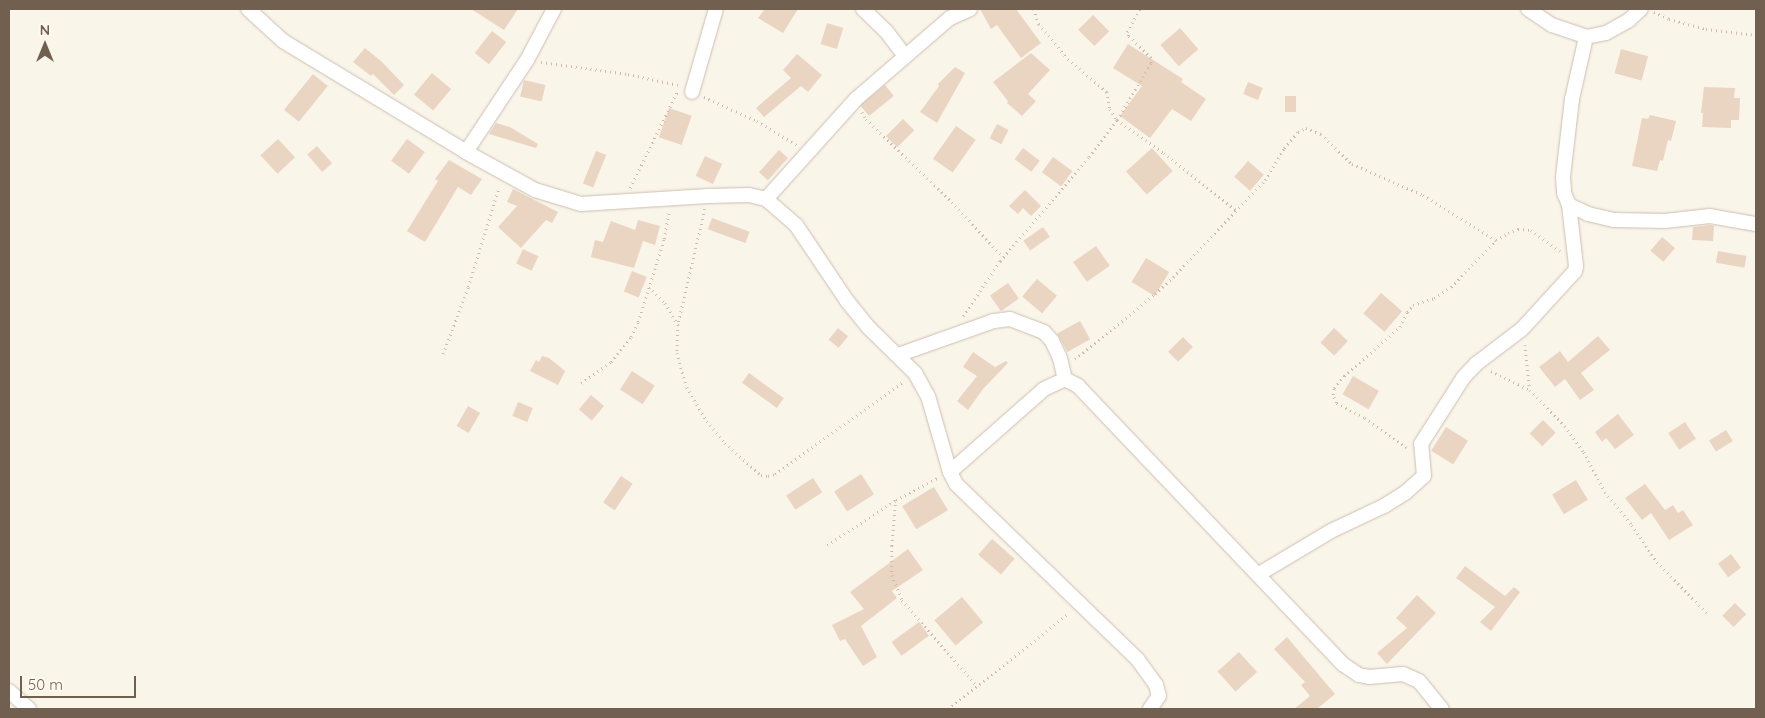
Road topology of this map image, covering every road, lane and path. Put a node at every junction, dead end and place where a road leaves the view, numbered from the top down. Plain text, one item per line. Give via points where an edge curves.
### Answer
1 (248, 9) edge
2 (554, 9) edge
3 (716, 9) edge
4 (863, 9) edge
5 (970, 9) edge
6 (1034, 9) edge
7 (1140, 9) edge
8 (1528, 9) edge
9 (1640, 9) edge
10 (1652, 9) edge
11 (1756, 35) edge
12 (1586, 37) junction
13 (905, 56) junction
14 (527, 60) junction
15 (692, 92) joint
16 (856, 99) junction
17 (1116, 120) junction
18 (466, 152) junction
19 (808, 152) junction
20 (503, 174) junction
21 (708, 196) junction
22 (669, 198) junction
23 (766, 199) junction
24 (623, 202) junction
25 (1569, 205) junction
26 (1236, 210) junction
27 (1756, 224) edge
28 (1496, 240) junction
29 (1003, 257) junction
30 (1576, 260) junction
31 (649, 287) junction
32 (678, 325) junction
33 (1522, 329) junction
34 (949, 336) junction
35 (443, 354) dead end
36 (898, 356) junction
37 (1476, 364) junction
38 (915, 373) junction
39 (1063, 374) junction
40 (581, 383) dead end
41 (1530, 390) junction
42 (1422, 459) junction
43 (950, 472) junction
44 (896, 500) junction
45 (827, 545) dead end
46 (1259, 574) junction
47 (1080, 604) junction
48 (1709, 615) dead end
49 (977, 686) junction
50 (9, 691) edge
51 (29, 709) edge
52 (948, 709) edge
53 (1150, 709) edge
54 (1442, 709) edge

1 - 18 street via 283,41
2 - 14 street
3 - 15 street
4 - 13 street
5 - 13 street via 950,18
6 - 17 path via 1039,24 1068,59 1107,92
7 - 17 path via 1127,32 1151,58 1151,63
8 - 12 street via 1552,24
9 - 12 street via 1629,20 1606,33
10 - 11 path via 1669,19 1706,29
12 - 25 street via 1572,99 1563,177
13 - 16 street
14 - 18 street
14 - 24 path via 628,74 680,86
15 - 19 path via 757,121
16 - 19 street
16 - 29 path via 866,119 952,202
17 - 26 path
17 - 29 path via 1089,157
18 - 20 street
19 - 23 street
20 - 24 street via 535,190 581,204
20 - 35 path via 468,287
21 - 22 street
21 - 23 street via 749,195
21 - 32 path
22 - 24 street
22 - 31 path via 664,239
23 - 36 street via 796,225 847,301
25 - 27 street via 1588,214 1614,220 1665,221 1710,216
25 - 30 street
26 - 28 path via 1265,180 1284,148 1306,128 1321,134 1352,164 1423,195
26 - 39 path via 1155,294
28 - 30 path via 1518,229 1531,230 1551,247
28 - 42 path via 1450,286 1434,298 1413,305 1400,327 1334,388 1336,403 1364,418
29 - 34 path
30 - 33 street via 1575,272
31 - 32 path
31 - 40 path via 638,322 623,349
32 - 38 path via 677,353 687,388 725,443 761,475 775,474
33 - 37 street
33 - 41 path
34 - 36 street
34 - 39 street via 994,321 1010,319 1021,322 1044,332 1052,341
36 - 38 street
37 - 41 path
37 - 42 street via 1424,436
38 - 43 street via 928,396
39 - 43 street
39 - 46 street
41 - 48 path via 1566,426 1605,492 1657,562
42 - 46 street via 1424,476 1406,492
43 - 44 path
43 - 47 street via 965,496
44 - 45 path
44 - 49 path via 892,575 902,600
46 - 54 street via 1344,665 1359,675 1403,674 1419,681
47 - 49 path
47 - 53 street via 1138,660 1156,685 1159,696
49 - 52 path
50 - 51 street

